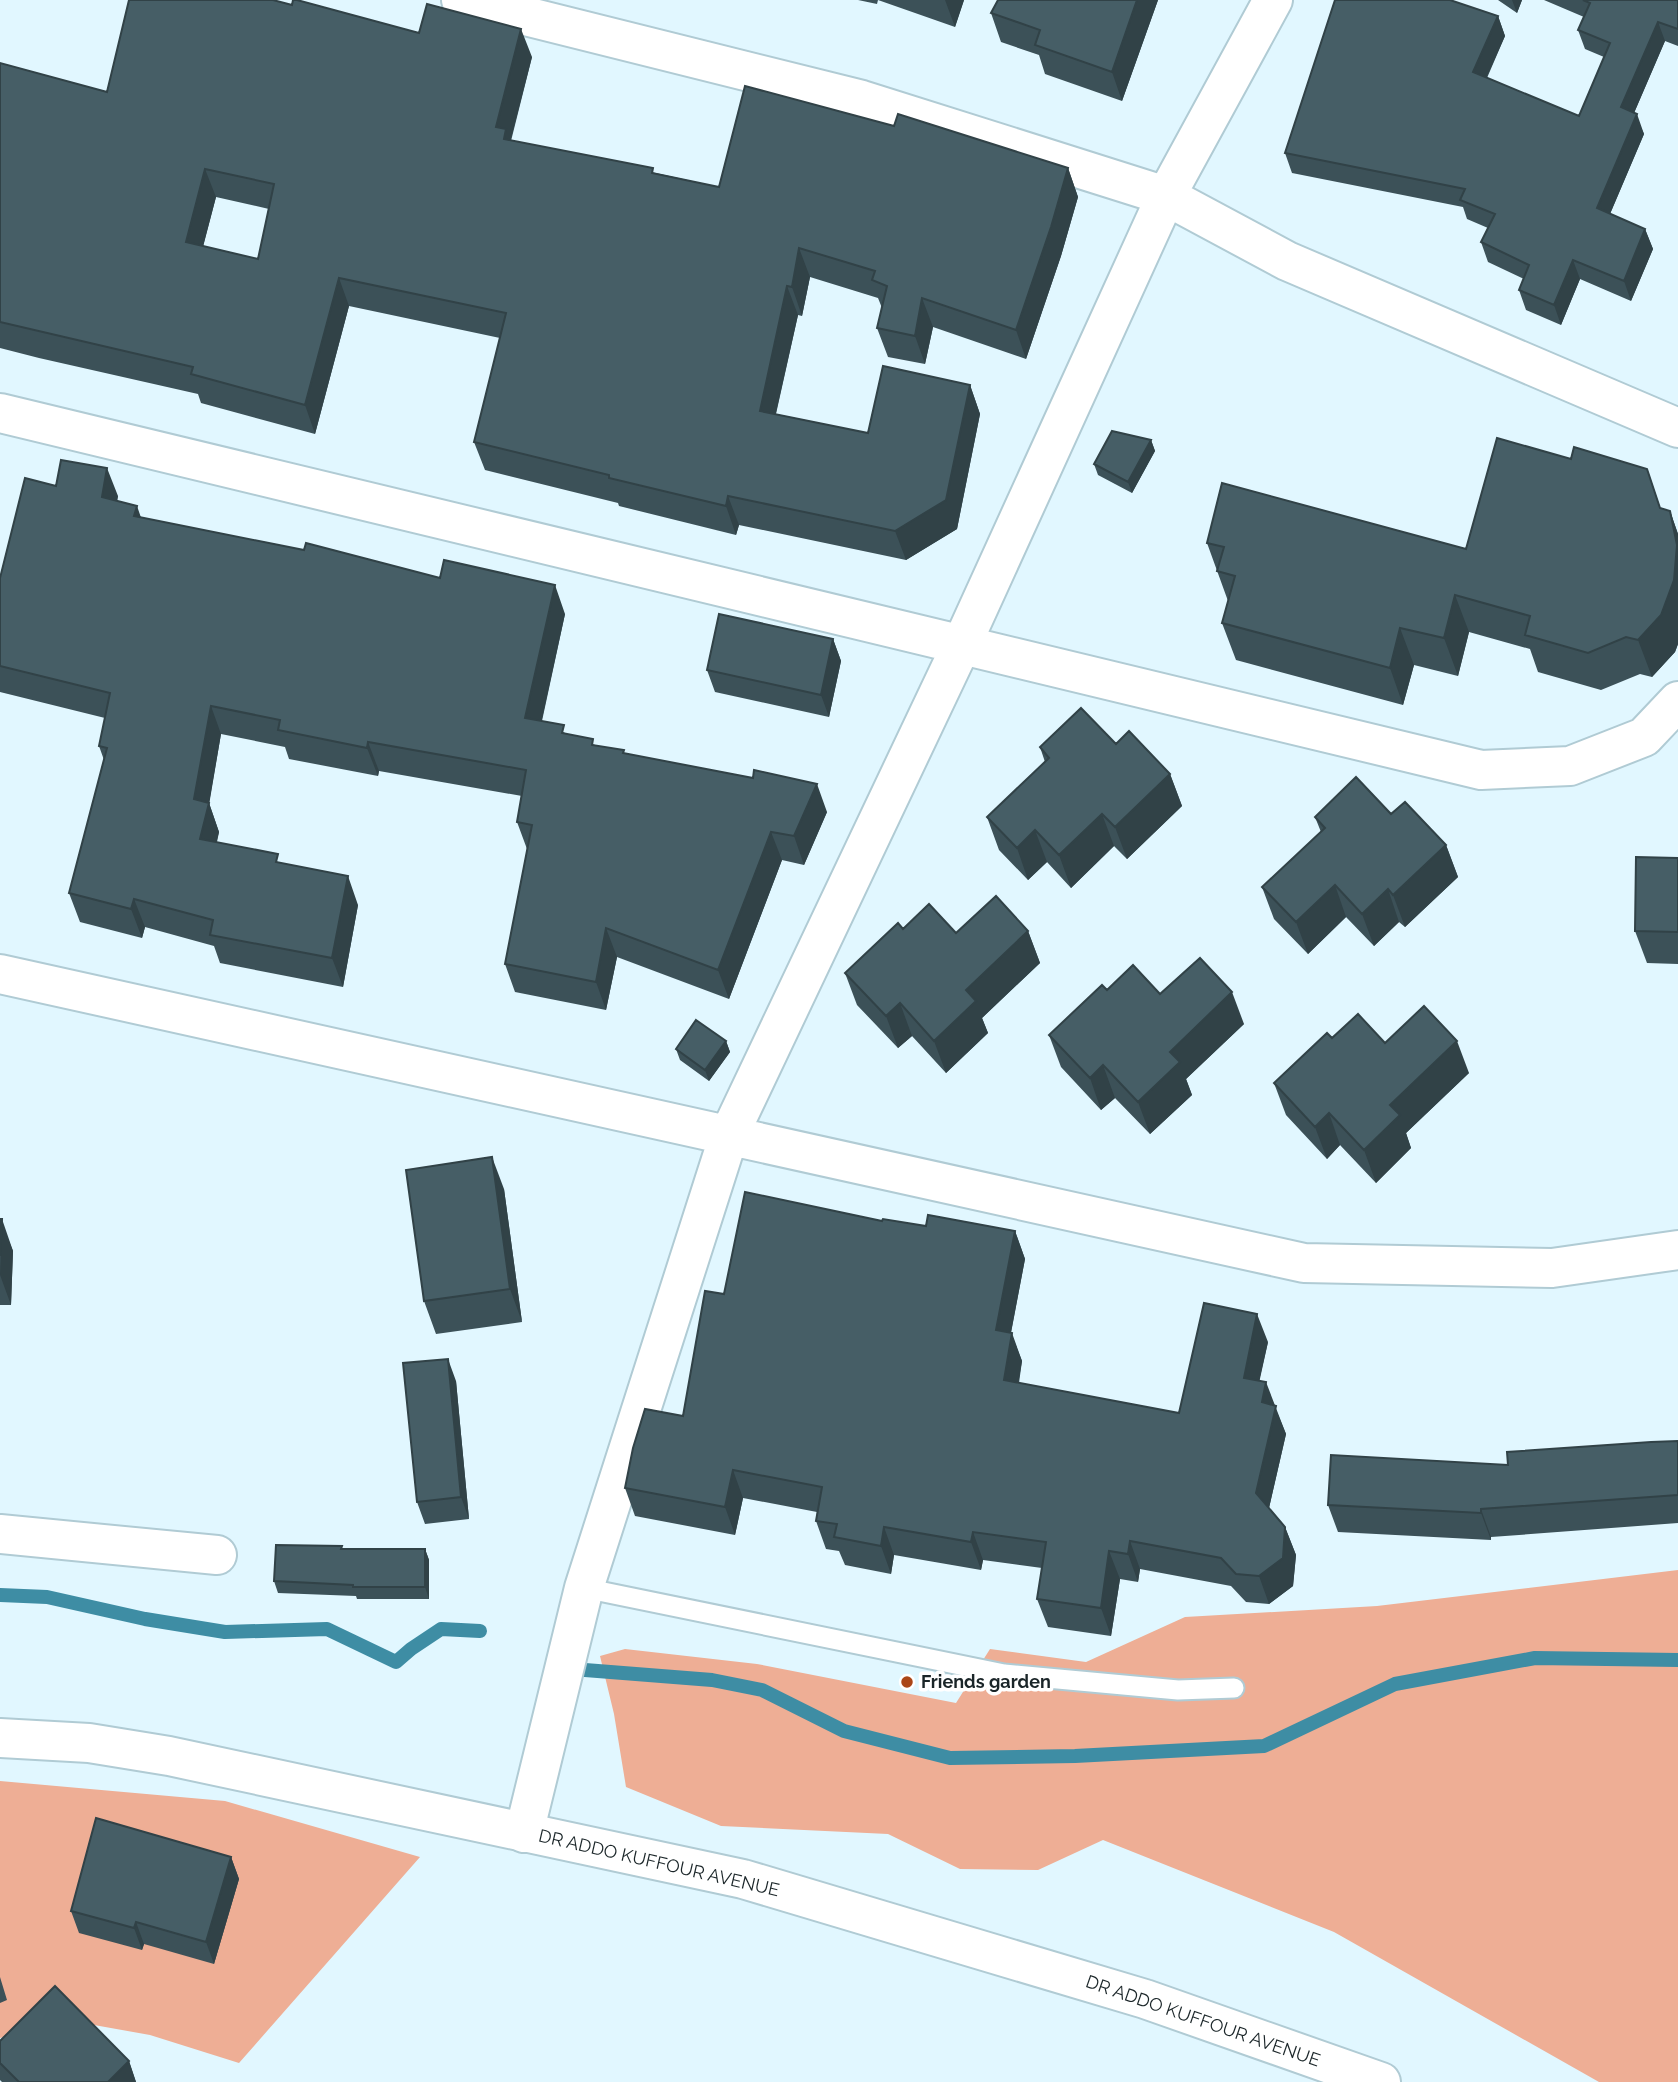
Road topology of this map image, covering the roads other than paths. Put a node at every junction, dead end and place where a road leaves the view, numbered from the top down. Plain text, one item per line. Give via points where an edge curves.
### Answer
1 (461, 0) edge
2 (1273, 0) edge
3 (1166, 195) junction
4 (0, 413) edge
5 (1678, 428) edge
6 (961, 646) junction
7 (1678, 701) edge
8 (0, 974) edge
9 (729, 1135) junction
10 (1678, 1250) edge
11 (0, 1534) edge
12 (217, 1555) dead end
13 (584, 1588) junction
14 (1234, 1688) dead end
15 (0, 1738) edge
16 (524, 1833) junction
17 (1381, 2082) edge

1 - 3 street via 862,100
2 - 3 street
3 - 5 street via 1287,261
3 - 6 street
4 - 6 street
6 - 7 street via 1481,770 1570,766 1644,737
6 - 9 street
8 - 9 street
9 - 10 street via 1304,1263 1552,1268
9 - 13 street
11 - 12 street
13 - 14 lane via 1004,1674 1178,1690
13 - 16 street
15 - 16 street, DR ADDO KUFFOUR AVENUE via 89,1743 169,1756
16 - 17 street, DR ADDO KUFFOUR AVENUE via 743,1879 1145,1999

